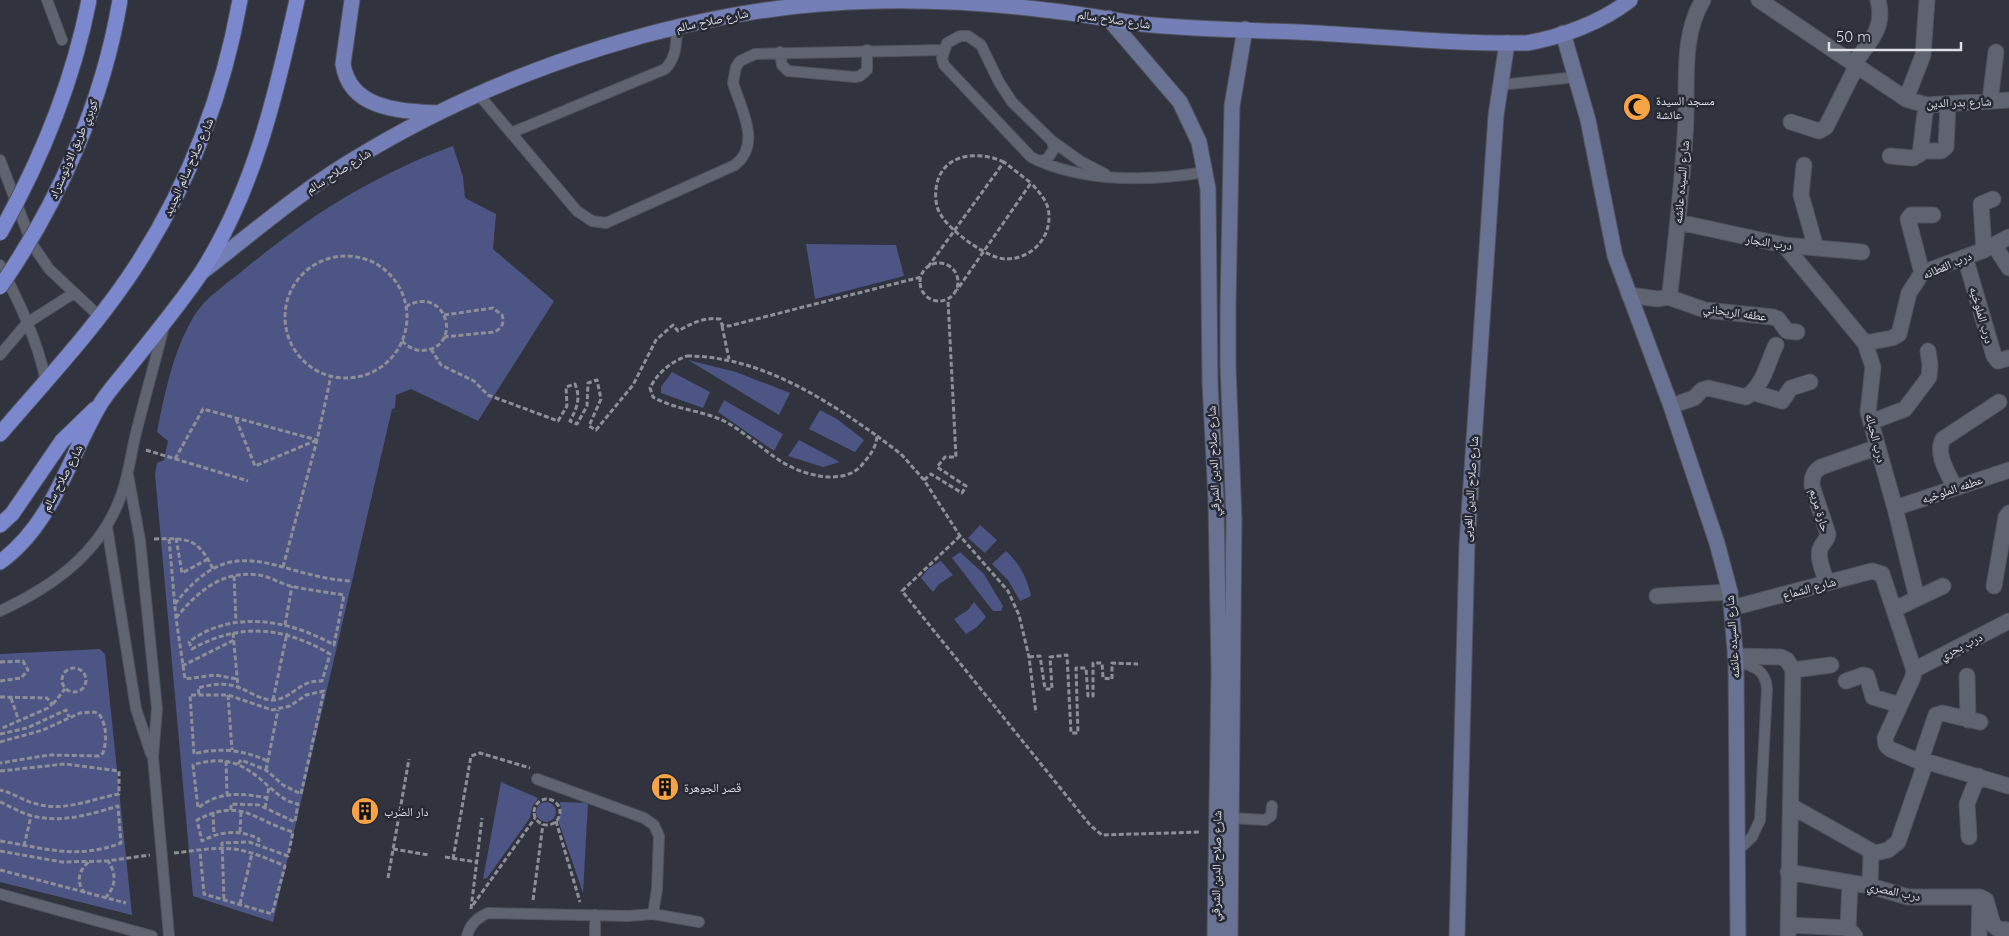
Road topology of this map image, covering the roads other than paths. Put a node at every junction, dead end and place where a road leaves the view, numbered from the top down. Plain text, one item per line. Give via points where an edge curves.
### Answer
1 (48, 0) edge
2 (89, 0) edge
3 (120, 0) edge
4 (240, 0) edge
5 (297, 0) edge
6 (352, 0) edge
7 (1630, 0) edge
8 (1703, 0) edge
9 (1759, 0) edge
10 (1878, 0) edge
11 (1927, 0) edge
12 (1108, 18) junction
13 (677, 27) junction
14 (1245, 29) junction
15 (1564, 33) junction
16 (62, 40) dead end
17 (1507, 43) junction
18 (867, 50) junction
19 (943, 50) junction
20 (780, 52) junction
21 (1996, 52) dead end
22 (1854, 66) junction
23 (1576, 77) junction
24 (1501, 85) junction
25 (479, 96) junction
26 (1906, 99) junction
27 (2009, 100) edge
28 (1990, 101) junction
29 (1948, 104) junction
30 (1926, 105) junction
31 (439, 113) junction
32 (1791, 122) dead end
33 (511, 133) junction
34 (1052, 141) junction
35 (1928, 151) dead end
36 (1890, 156) dead end
37 (0, 160) edge
38 (1039, 161) junction
39 (1804, 164) dead end
40 (1205, 172) junction
41 (1110, 176) junction
42 (16, 197) junction
43 (1992, 199) dead end
44 (1933, 215) dead end
45 (0, 217) edge
46 (1678, 222) junction
47 (0, 232) edge
48 (2009, 237) edge
49 (1784, 245) junction
50 (1989, 247) junction
51 (1816, 248) junction
52 (1862, 252) dead end
53 (1965, 257) junction
54 (0, 265) edge
55 (2009, 268) edge
56 (201, 273) junction
57 (1922, 273) junction
58 (0, 286) edge
59 (74, 292) junction
60 (1629, 295) junction
61 (1668, 296) junction
62 (99, 316) junction
63 (166, 320) junction
64 (27, 323) junction
65 (1796, 332) dead end
66 (1865, 343) junction
67 (1776, 345) dead end
68 (1928, 351) dead end
69 (0, 355) edge
70 (2009, 358) edge
71 (46, 381) junction
72 (1810, 382) dead end
73 (1752, 392) junction
74 (2000, 402) dead end
75 (98, 406) junction
76 (1672, 406) junction
77 (1871, 422) junction
78 (0, 434) edge
79 (1878, 447) junction
80 (2009, 470) edge
81 (128, 475) junction
82 (1954, 488) junction
83 (1895, 508) junction
84 (2009, 513) edge
85 (0, 525) edge
86 (107, 527) junction
87 (0, 562) edge
88 (1827, 582) junction
89 (1942, 586) dead end
90 (1994, 586) dead end
91 (1730, 592) junction
92 (1657, 596) dead end
93 (1917, 598) junction
94 (1732, 608) junction
95 (1895, 609) junction
96 (0, 611) edge
97 (2009, 621) edge
98 (1735, 659) junction
99 (1831, 665) dead end
100 (1793, 670) junction
101 (1914, 670) junction
102 (1967, 676) dead end
103 (1846, 681) dead end
104 (1900, 705) junction
105 (152, 757) junction
106 (1922, 763) junction
107 (537, 775) road end
108 (1978, 776) junction
109 (2009, 786) edge
110 (1272, 806) dead end
111 (1791, 806) junction
112 (1231, 818) junction
113 (1970, 837) dead end
114 (1738, 850) junction
115 (1873, 852) junction
116 (1788, 872) junction
117 (1850, 883) junction
118 (1870, 886) junction
119 (0, 894) edge
120 (1980, 896) junction
121 (653, 914) junction
122 (595, 915) junction
123 (699, 922) dead end
124 (2009, 930) edge
125 (1788, 931) edge
126 (1851, 932) edge
127 (1741, 933) edge
128 (152, 936) edge
129 (169, 936) edge
130 (467, 936) edge
131 (595, 936) edge
132 (1215, 936) edge
133 (1230, 936) edge
134 (1457, 936) edge
135 (1980, 936) edge

1 - 16 lane
2 - 47 highway, bridge via 72,68 47,141 24,191
3 - 58 highway, كوبري طريق الاوتوستراد, bridge via 103,74 83,133 50,205
4 - 62 highway, شارع صلاح سالم الجديد via 234,37 211,117 193,162 137,265
5 - 56 highway via 278,86 260,147 231,220
6 - 31 main road via 343,64 352,89 366,100 383,106
7 - 15 main road, شارع صلاح سالم via 1602,18
8 - 46 street, شارع السيده عائشه via 1697,10 1689,42 1686,134
9 - 22 street, شارع بدر الدين
10 - 22 street via 1881,11 1876,35
11 - 26 street via 1922,55
12 - 13 main road, شارع صلاح سالم via 1022,7 879,1 783,6
12 - 14 main road, شارع صلاح سالم via 1142,24
12 - 40 main road, شارع صلاح الدين الشرقي via 1180,102 1199,142
13 - 25 main road, شارع صلاح سالم via 550,66
13 - 33 lane via 675,54 665,69
14 - 17 main road, شارع صلاح سالم
14 - 112 main road, شارع صلاح الدين الشرقي via 1232,106 1229,256 1228,366 1234,519
15 - 17 main road, شارع صلاح سالم via 1527,43
15 - 23 main road, شارع السيده عائشه
17 - 24 main road, شارع صلاح الدين الغربى
18 - 19 lane
18 - 20 lane
18 - 20 lane via 867,70 855,77 788,71 782,65
19 - 34 lane via 947,43 960,36 975,39 1012,102
19 - 38 lane via 944,66
20 - 33 lane via 747,56 736,67 733,83 750,140 742,160 613,221 599,222 584,217
21 - 28 street
22 - 26 street, شارع بدر الدين
22 - 32 street via 1826,127 1819,131
23 - 24 lane
23 - 60 main road, شارع السيده عائشه via 1598,163 1611,241
24 - 134 main road, شارع صلاح الدين الغربى via 1496,115 1466,544
25 - 31 main road, شارع صلاح سالم
25 - 33 lane
26 - 30 street, شارع بدر الدين
27 - 28 street, شارع بدر الدين
28 - 29 street, شارع بدر الدين
29 - 30 street, شارع بدر الدين
29 - 35 street via 1946,147 1941,151
30 - 36 street via 1918,156
31 - 56 main road, شارع صلاح سالم via 348,163 299,196
34 - 38 lane via 1054,149 1050,157
34 - 41 lane via 1080,161
37 - 42 lane
38 - 41 lane via 1066,171
39 - 51 street via 1801,195
40 - 41 lane via 1148,178
40 - 132 main road, شارع صلاح الدين الشرقي via 1209,221 1210,382 1219,672
42 - 45 lane via 10,212
42 - 59 lane via 32,244 50,269
43 - 50 street via 1981,204
44 - 57 street via 1908,219
46 - 49 street, درب النجار
46 - 61 street, شارع السيده عائشه
48 - 50 street, درب القطانه
49 - 51 street, درب النجار
49 - 66 street, درب الحباله
50 - 53 street, درب القطانه
50 - 55 street
51 - 52 street, درب النجار
53 - 57 street, درب القطانه
53 - 70 street, درب الملوخيه via 1994,356 1998,361
54 - 64 lane
56 - 63 highway, شارع صلاح سالم
57 - 66 street, درب القطانه via 1909,293 1899,334
59 - 62 lane
59 - 64 lane
60 - 61 street via 1658,300
60 - 76 main road, شارع السيده عائشه
61 - 65 street, عطفه الريحاني via 1705,310 1778,319 1790,333
62 - 71 highway
63 - 75 highway, شارع صلاح سالم
63 - 81 lane
64 - 69 lane
64 - 71 lane via 41,357
66 - 77 street, درب الحباله via 1873,367 1868,405
67 - 73 street via 1766,364 1761,384
68 - 77 street via 1929,377 1905,409
71 - 78 highway
72 - 73 street via 1791,388 1782,401
73 - 76 street via 1746,397 1708,388 1694,398
74 - 82 street via 1943,439 1939,446
75 - 85 highway via 62,441 12,514
75 - 87 highway, شارع صلاح سالم via 51,504 30,533
76 - 91 main road, شارع السيده عائشه via 1718,543
77 - 79 street, درب الحباله
79 - 83 street, درب الحباله
79 - 88 street, حارة مريم via 1821,467 1812,478 1828,534 1821,546 1820,557
80 - 82 street, عطفه الملوخيه
81 - 86 lane
81 - 105 lane via 140,540 157,709
82 - 83 street, عطفه الملوخيه
83 - 93 street, درب الحباله
84 - 90 street
86 - 96 lane via 70,569
86 - 105 lane via 136,709
88 - 94 street, شارع الشماع
88 - 95 street, شارع الشماع via 1878,572 1884,577
89 - 93 street
91 - 92 street
91 - 94 main road, شارع السيده عائشه
93 - 95 street
94 - 98 main road, شارع السيده عائشه
95 - 101 street
97 - 101 street, درب بحري
98 - 100 street via 1781,657
98 - 114 main road, شارع السيده عائشه
98 - 114 lane via 1759,669 1767,689 1760,820 1752,837
99 - 100 street
100 - 111 street
101 - 104 street
102 - 106 street via 1974,721 1942,712 1936,715
103 - 104 street via 1867,676 1873,697
104 - 106 street via 1885,738 1886,745
105 - 129 lane
106 - 108 street via 1931,761
106 - 115 street via 1898,842 1888,850
107 - 121 lane via 644,818 654,825 658,830 659,843 658,889
108 - 109 street
108 - 113 street via 1967,804
110 - 112 lane via 1271,816 1265,820
111 - 115 street
111 - 116 street
112 - 133 main road, شارع صلاح الدين الشرقي
114 - 127 main road, شارع السيده عائشه
115 - 118 street
116 - 117 street, درب المصري
116 - 125 street
117 - 118 street, درب المصري
117 - 126 street
118 - 120 street, درب المصري via 1908,897
119 - 128 lane
120 - 124 street via 1986,900 1993,925
120 - 135 street
121 - 122 lane
121 - 123 lane
122 - 130 lane via 488,912 470,925
122 - 131 lane
125 - 126 street

